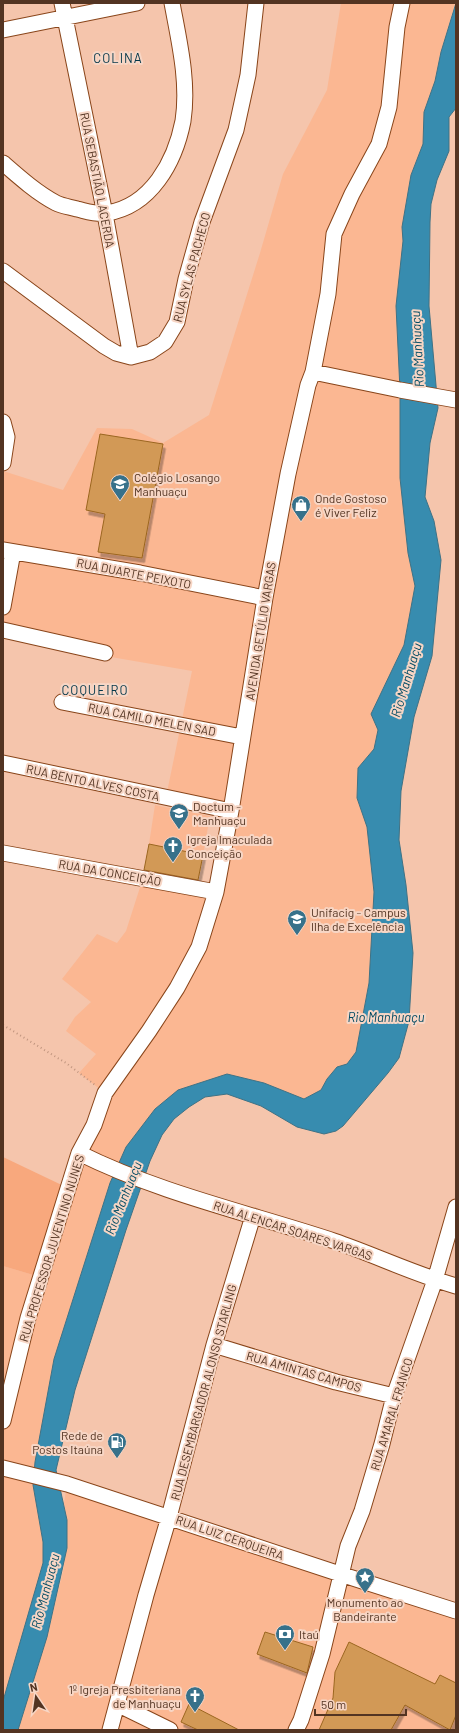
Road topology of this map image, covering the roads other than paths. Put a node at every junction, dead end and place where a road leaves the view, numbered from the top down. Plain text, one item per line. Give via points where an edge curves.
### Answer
1 (137, 3) edge
2 (172, 3) edge
3 (256, 3) edge
4 (402, 3) edge
5 (64, 10) edge
6 (3, 30) edge
7 (3, 163) edge
8 (105, 214) junction
9 (3, 270) edge
10 (131, 356) junction
11 (312, 372) junction
12 (452, 399) edge
13 (3, 422) edge
14 (3, 463) edge
15 (8, 551) edge
16 (265, 598) junction
17 (3, 607) edge
18 (3, 630) edge
19 (105, 653) dead end
20 (62, 702) dead end
21 (242, 737) junction
22 (3, 763) edge
23 (231, 811) junction
24 (3, 853) edge
25 (216, 892) junction
26 (79, 1153) junction
27 (456, 1207) edge
28 (253, 1216) junction
29 (435, 1280) junction
30 (456, 1286) edge
31 (214, 1344) junction
32 (7, 1388) edge
33 (394, 1396) junction
34 (3, 1421) edge
35 (3, 1468) edge
36 (169, 1517) junction
37 (340, 1574) junction
38 (456, 1611) edge
39 (117, 1704) junction
40 (110, 1730) edge
41 (170, 1730) edge
42 (296, 1730) edge

1 - 5 street
2 - 8 street via 185,100 173,154 160,178 148,193 129,207
3 - 10 street, RUA SYLAS PACHECO via 248,75 236,130 202,222 177,322 165,342 150,352
4 - 11 street, AVENIDA GETÚLIO VARGAS via 396,27 389,107 379,144 334,234 328,294
5 - 6 street
5 - 8 street, RUA SEBASTIÃO LACERDA
7 - 8 street via 21,180 57,203 87,212
8 - 10 street, RUA SEBASTIÃO LACERDA
9 - 10 street via 104,346
11 - 12 street
11 - 16 street, AVENIDA GETÚLIO VARGAS via 288,474
13 - 14 street via 7,437
15 - 16 street, RUA DUARTE PEIXOTO
15 - 17 street
16 - 21 street, AVENIDA GETÚLIO VARGAS
18 - 19 street
20 - 21 street, RUA CAMILO MELEN SAD
21 - 23 street, AVENIDA GETÚLIO VARGAS
22 - 23 street, RUA BENTO ALVES COSTA
23 - 25 street, AVENIDA GETÚLIO VARGAS
24 - 25 street, RUA DA CONCEIÇÃO
25 - 26 street, RUA PROFESSOR JUVENTINO NUNES via 199,947 177,988 105,1093 94,1125
26 - 28 street, RUA ALENCAR SOARES VARGAS via 108,1168
26 - 32 street, RUA PROFESSOR JUVENTINO NUNES
27 - 29 street, RUA AMARAL FRANCO
28 - 29 street, RUA ALENCAR SOARES VARGAS via 334,1241
28 - 31 street, RUA DESEMBARGADOR ALONSO STARLING
29 - 30 street, RUA ALENCAR SOARES VARGAS
29 - 33 street, RUA AMARAL FRANCO
31 - 33 street, RUA AMINTAS CAMPOS via 336,1382
31 - 36 street, RUA DESEMBARGADOR ALONSO STARLING
32 - 34 street, RUA PROFESSOR JUVENTINO NUNES
33 - 37 street, RUA AMARAL FRANCO via 380,1452
35 - 36 street, RUA LUIZ CERQUEIRA via 67,1484
36 - 37 street, RUA LUIZ CERQUEIRA
36 - 39 street, RUA DESEMBARGADOR ALONSO STARLING
37 - 38 street, RUA LUIZ CERQUEIRA
37 - 42 street, RUA AMARAL FRANCO via 322,1654
39 - 40 street, RUA DESEMBARGADOR ALONSO STARLING
39 - 41 street

